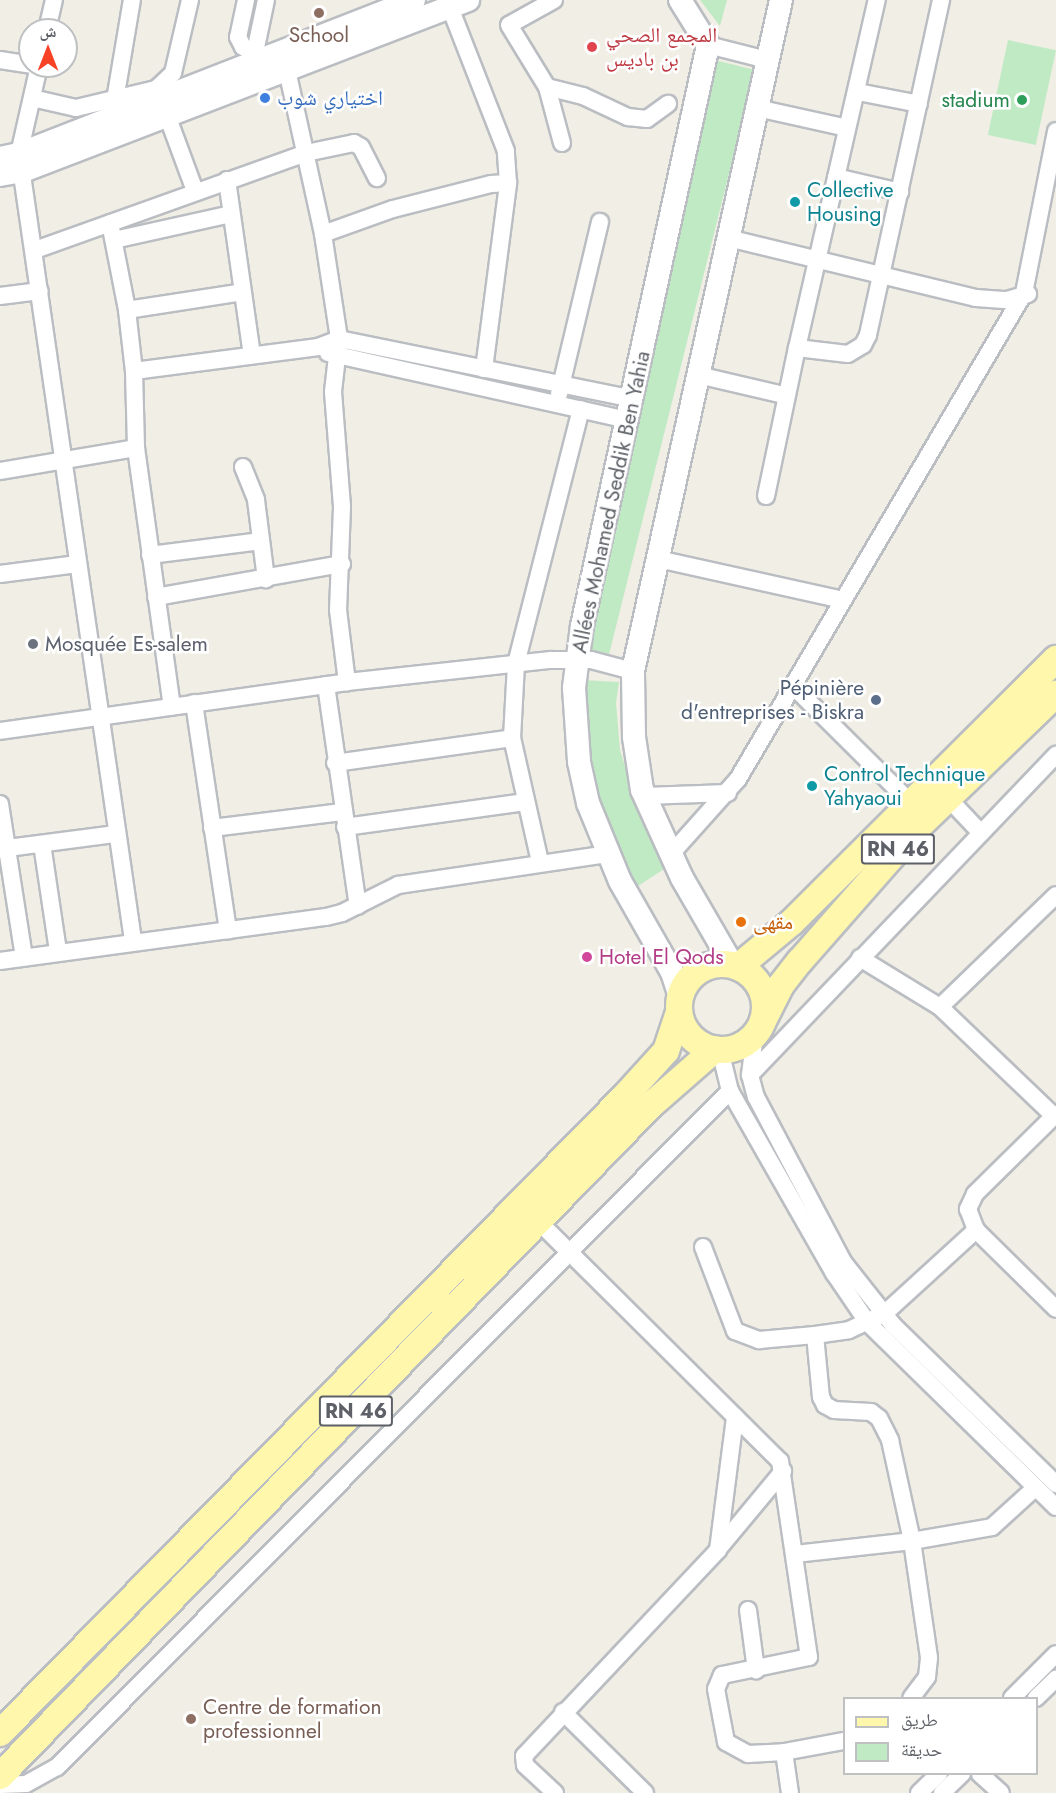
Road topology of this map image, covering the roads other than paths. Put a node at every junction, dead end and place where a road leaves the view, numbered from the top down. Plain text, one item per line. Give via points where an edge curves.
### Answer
1 (54, 0) edge
2 (132, 0) edge
3 (190, 0) edge
4 (246, 0) edge
5 (266, 0) edge
6 (414, 0) edge
7 (554, 0) edge
8 (680, 0) edge
9 (780, 0) edge
10 (877, 0) edge
11 (941, 0) edge
12 (455, 2) edge
13 (50, 18) edge
14 (362, 30) junction
15 (708, 45) junction
16 (0, 60) edge
17 (767, 60) junction
18 (285, 61) junction
19 (18, 62) edge
20 (257, 65) junction
21 (36, 78) edge
22 (547, 87) junction
23 (858, 92) junction
24 (32, 98) junction
25 (115, 100) junction
26 (668, 104) dead end
27 (919, 104) junction
28 (164, 108) junction
29 (757, 108) junction
30 (847, 128) junction
31 (1056, 131) edge
32 (562, 143) dead end
33 (306, 153) junction
34 (14, 161) edge
35 (0, 175) edge
36 (836, 177) junction
37 (377, 178) dead end
38 (227, 180) junction
39 (508, 183) junction
40 (195, 191) junction
41 (900, 192) junction
42 (231, 214) junction
43 (110, 222) junction
44 (600, 222) dead end
45 (323, 234) junction
46 (728, 238) junction
47 (114, 240) junction
48 (35, 250) junction
49 (816, 260) junction
50 (884, 274) junction
51 (40, 291) junction
52 (243, 292) junction
53 (1028, 294) junction
54 (0, 296) edge
55 (127, 310) junction
56 (339, 339) junction
57 (318, 347) junction
58 (797, 348) junction
59 (252, 355) junction
60 (336, 357) junction
61 (484, 369) junction
62 (134, 371) junction
63 (698, 375) junction
64 (562, 385) junction
65 (784, 394) junction
66 (556, 404) junction
67 (581, 409) junction
68 (631, 409) junction
69 (136, 448) junction
70 (62, 462) junction
71 (243, 467) dead end
72 (0, 471) edge
73 (766, 496) dead end
74 (261, 541) junction
75 (150, 555) junction
76 (657, 559) junction
77 (77, 564) junction
78 (342, 564) junction
79 (0, 574) edge
80 (266, 579) junction
81 (156, 597) junction
82 (843, 600) junction
83 (577, 659) junction
84 (1056, 659) edge
85 (516, 664) junction
86 (633, 671) junction
87 (346, 682) junction
88 (326, 685) junction
89 (793, 686) junction
90 (1056, 694) edge
91 (195, 704) junction
92 (172, 707) junction
93 (99, 717) junction
94 (0, 731) edge
95 (512, 738) junction
96 (1056, 755) edge
97 (335, 763) junction
98 (728, 793) junction
99 (645, 796) junction
100 (948, 797) junction
101 (525, 802) junction
102 (0, 804) edge
103 (912, 804) junction
104 (343, 819) junction
105 (212, 828) junction
106 (980, 831) junction
107 (116, 834) junction
108 (42, 844) junction
109 (3, 849) edge
110 (609, 854) junction
111 (671, 854) junction
112 (540, 862) junction
113 (1056, 895) edge
114 (358, 906) junction
115 (228, 930) junction
116 (133, 940) junction
117 (58, 951) junction
118 (24, 957) junction
119 (860, 958) junction
120 (0, 961) edge
121 (735, 967) junction
122 (680, 1004) junction
123 (940, 1007) junction
124 (759, 1029) junction
125 (717, 1049) junction
126 (750, 1075) junction
127 (730, 1091) junction
128 (1055, 1115) edge
129 (540, 1223) junction
130 (976, 1230) junction
131 (704, 1247) dead end
132 (567, 1253) junction
133 (1056, 1309) edge
134 (884, 1314) junction
135 (868, 1323) junction
136 (815, 1335) junction
137 (735, 1417) junction
138 (783, 1471) junction
139 (1056, 1484) edge
140 (1036, 1487) junction
141 (1056, 1507) edge
142 (912, 1542) junction
143 (718, 1550) junction
144 (795, 1554) junction
145 (748, 1610) dead end
146 (1056, 1654) edge
147 (756, 1670) junction
148 (1056, 1679) edge
149 (912, 1697) edge
150 (1013, 1697) edge
151 (1037, 1697) edge
152 (563, 1712) junction
153 (0, 1733) edge
154 (843, 1741) edge
155 (784, 1752) junction
156 (937, 1775) edge
157 (960, 1775) edge
158 (982, 1775) edge
159 (0, 1776) edge
160 (0, 1785) edge
161 (555, 1793) edge
162 (645, 1793) edge
163 (790, 1793) edge
164 (920, 1793) edge
165 (942, 1793) edge
166 (1001, 1793) edge

1 - 13 street
2 - 25 street
3 - 25 street via 173,73 156,89
4 - 20 street via 238,37
5 - 20 street
6 - 14 street
7 - 22 street via 509,25
8 - 15 street
9 - 17 street
10 - 23 street
11 - 27 street
12 - 14 street
12 - 39 street via 506,150
14 - 18 street
15 - 17 street
15 - 68 street, Allées Mohamed Seddik Ben Yahia
16 - 19 street
17 - 29 street
18 - 20 street
18 - 33 street
20 - 28 street
21 - 24 street
22 - 26 street via 583,96 628,117 647,119
22 - 32 street
23 - 27 street
23 - 30 street
24 - 25 street via 76,108
24 - 34 street
27 - 41 street
28 - 34 street
28 - 40 street
29 - 30 street
29 - 46 street
30 - 36 street
31 - 53 street
33 - 37 street via 354,143 361,147
33 - 38 street
33 - 45 street
34 - 35 street
34 - 48 street
36 - 41 street
36 - 49 street
38 - 40 street
38 - 42 street
39 - 45 street via 393,209
39 - 61 street
40 - 43 street
41 - 50 street
42 - 47 street
42 - 52 street
43 - 47 street
43 - 48 street
44 - 64 street
45 - 56 street
46 - 49 street
46 - 63 street
47 - 55 street
48 - 51 street
49 - 50 street
49 - 58 street
50 - 53 street via 976,298 1007,300
50 - 58 street via 863,345 848,354
51 - 54 street
51 - 70 street
52 - 55 street
52 - 59 street
53 - 82 street
55 - 62 street
56 - 57 street
56 - 60 street
56 - 61 street
57 - 59 street
57 - 60 street
58 - 65 street
59 - 62 street
60 - 66 street
60 - 78 street via 333,392
61 - 64 street
62 - 69 street
63 - 65 street
63 - 76 street
64 - 66 street
64 - 68 street
65 - 73 street
66 - 67 street
67 - 68 street
67 - 85 street
68 - 83 street, Allées Mohamed Seddik Ben Yahia
69 - 70 street
69 - 75 street
70 - 72 street
70 - 77 street
71 - 74 street via 256,500
74 - 75 street
74 - 80 street
75 - 81 street
76 - 82 street
76 - 86 street
77 - 79 street
77 - 93 street
78 - 80 street
78 - 87 street via 338,610
80 - 81 street
81 - 92 street
82 - 89 street
83 - 85 street
83 - 86 street
83 - 110 street, Allées Mohamed Seddik Ben Yahia via 574,688 579,762 588,803
84 - 103 main road, RN 46
85 - 87 street
85 - 95 street
86 - 99 street via 634,737
87 - 88 street
88 - 91 street
88 - 97 street
89 - 98 street
89 - 103 street
90 - 100 main road, RN 46
91 - 92 street
91 - 105 street
92 - 93 street
93 - 94 street
93 - 107 street
95 - 97 street
95 - 101 street
96 - 106 street
97 - 104 street
98 - 99 street
98 - 111 street
99 - 111 street
100 - 106 street
100 - 124 main road, RN 46 via 800,961 782,985
101 - 104 street
101 - 112 street
102 - 109 street
103 - 121 main road, RN 46 via 792,922
104 - 105 street
104 - 114 street
105 - 115 street
106 - 119 street
107 - 108 street
107 - 116 street
108 - 109 street
108 - 117 street
109 - 118 street
110 - 112 street
110 - 122 street, Allées Mohamed Seddik Ben Yahia via 672,972
111 - 121 street
112 - 114 street via 398,885
113 - 123 street
114 - 115 street via 326,917
115 - 116 street
116 - 117 street
117 - 118 street
118 - 120 street
119 - 123 street
119 - 126 street
121 - 122 main road via 710,966 697,972
121 - 124 main road via 750,974 764,996
122 - 125 main road via 692,1038
122 - 153 main road, RN 46 via 666,1051 602,1120
123 - 128 street
124 - 125 main road via 733,1049
124 - 126 street
125 - 127 street
125 - 129 main road, RN 46 via 650,1106
126 - 134 street via 756,1097 844,1263
127 - 132 street
127 - 135 street via 834,1273
128 - 130 street via 975,1194 968,1209
129 - 132 street
129 - 159 main road, RN 46
130 - 133 street
130 - 134 street
131 - 136 street via 723,1290 732,1326 740,1336 759,1340
132 - 137 street
132 - 160 street via 57,1767 26,1784
134 - 135 street
134 - 139 street
135 - 136 street
135 - 140 street
136 - 142 street via 825,1405 834,1410 871,1412 879,1418 890,1440
137 - 138 street via 768,1446
137 - 143 street
138 - 143 street
138 - 144 street
140 - 141 street
140 - 142 street via 993,1527
142 - 144 street
142 - 149 street via 929,1670
143 - 152 street
144 - 147 street via 809,1657
145 - 147 street
146 - 150 street
147 - 155 street via 722,1675 718,1681 722,1733 726,1742 748,1754
148 - 151 street
152 - 161 street via 523,1760
152 - 162 street
154 - 155 street
155 - 163 street
156 - 164 street
157 - 165 street
158 - 166 street

